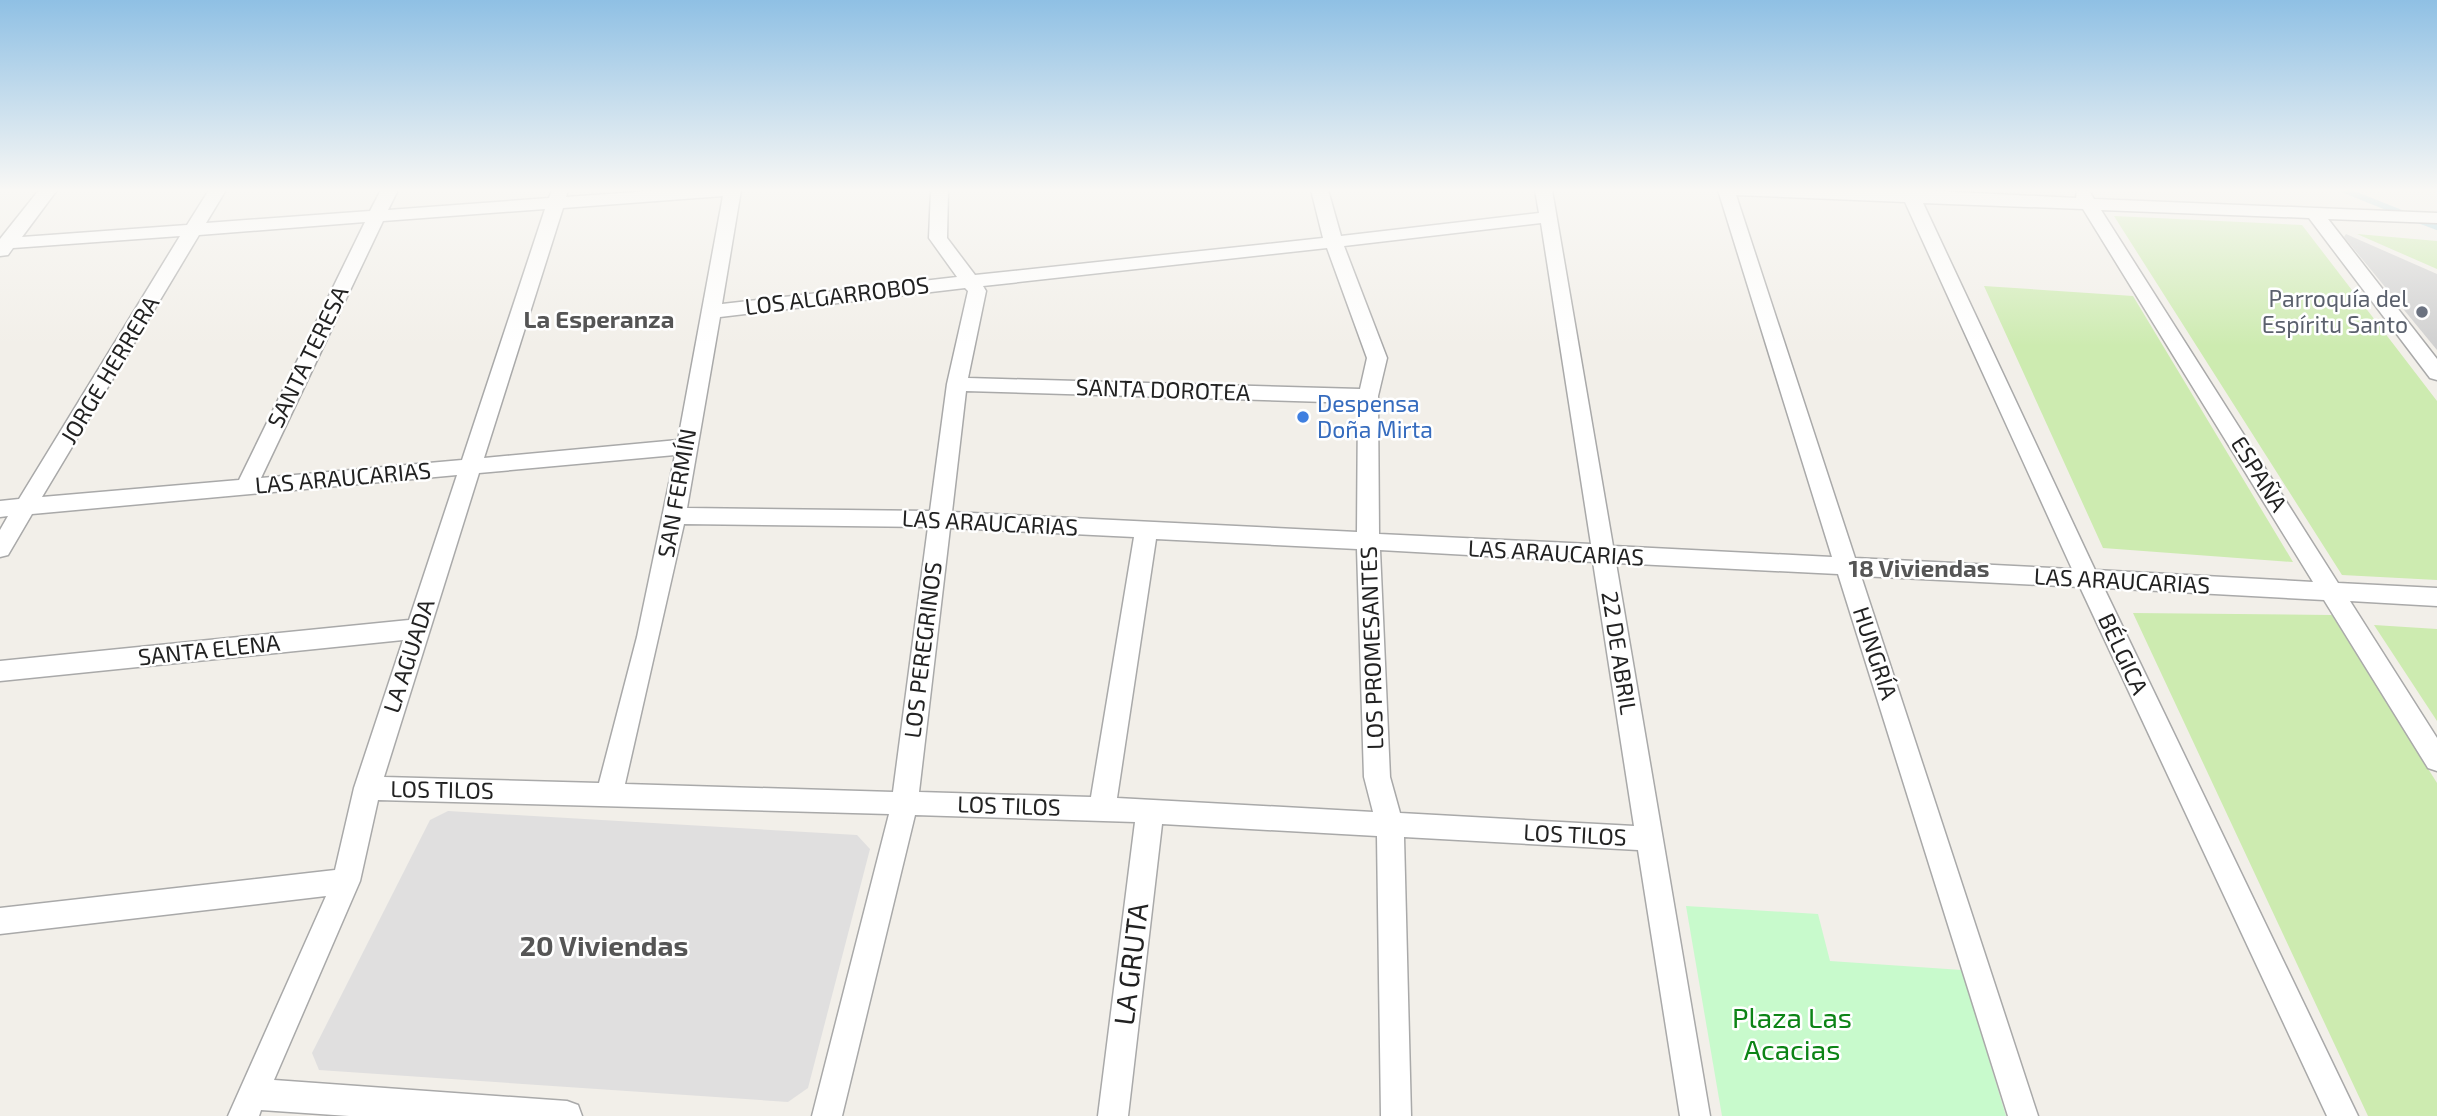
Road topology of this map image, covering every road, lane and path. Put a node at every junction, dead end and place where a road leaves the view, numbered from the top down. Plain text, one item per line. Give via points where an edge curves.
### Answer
1 (55, 242) edge
2 (188, 242) edge
3 (363, 242) edge
4 (543, 242) edge
5 (722, 242) edge
6 (941, 242) edge
7 (1342, 242) edge
8 (1553, 242) edge
9 (1744, 242) edge
10 (1933, 242) edge
11 (2112, 242) edge
12 (2337, 242) edge
13 (1334, 243) junction
14 (2, 247) edge
15 (969, 279) junction
16 (709, 312) junction
17 (2437, 373) edge
18 (957, 384) junction
19 (1368, 396) junction
20 (686, 447) junction
21 (470, 466) junction
22 (246, 487) junction
23 (26, 507) junction
24 (0, 509) edge
25 (675, 516) junction
26 (939, 519) junction
27 (1146, 531) junction
28 (1368, 544) junction
29 (0, 549) edge
30 (1604, 556) junction
31 (1847, 568) junction
32 (2088, 580) junction
33 (2333, 592) junction
34 (2437, 597) edge
35 (417, 629) junction
36 (0, 671) edge
37 (2437, 760) edge
38 (367, 788) junction
39 (610, 793) junction
40 (905, 802) junction
41 (1102, 809) junction
42 (1150, 812) junction
43 (1390, 825) junction
44 (1650, 839) junction
45 (346, 881) junction
46 (0, 921) edge
47 (249, 1105) edge
48 (567, 1116) edge
49 (827, 1116) edge
50 (1113, 1116) edge
51 (1396, 1116) edge
52 (1695, 1116) edge
53 (2023, 1116) edge
54 (2343, 1116) edge

1 - 14 street
2 - 23 street, JORGE HERRERA
3 - 22 street, SANTA TERESA
4 - 21 street, LA AGUADA
5 - 16 street, SAN FERMÍN
6 - 15 street
7 - 13 street, LOS ALGARROBOS
8 - 30 street, 22 DE ABRIL
9 - 31 street, HUNGRÍA
10 - 32 street, BÉLGICA
11 - 33 street, ESPAÑA
12 - 17 street
13 - 15 street, LOS ALGARROBOS
13 - 19 street, LOS PROMESANTES via 1377,358
15 - 16 street, LOS ALGARROBOS
15 - 18 street, LOS PEREGRINOS via 977,291
16 - 20 street, SAN FERMÍN
18 - 19 street, SANTA DOROTEA
18 - 26 street, LOS PEREGRINOS
19 - 28 street, LOS PROMESANTES
20 - 21 street, LAS ARAUCARIAS
20 - 25 street, SAN FERMÍN
21 - 22 street, LAS ARAUCARIAS
21 - 35 street, LA AGUADA
22 - 23 street, LAS ARAUCARIAS
23 - 24 street, LAS ARAUCARIAS
23 - 29 street, JORGE HERRERA
25 - 26 street, LAS ARAUCARIAS
25 - 39 street, SAN FERMÍN
26 - 27 street, LAS ARAUCARIAS
26 - 40 street, LOS PEREGRINOS
27 - 28 street, LAS ARAUCARIAS
27 - 41 street
28 - 30 street, LAS ARAUCARIAS
28 - 43 street, LOS PROMESANTES via 1377,777
30 - 31 street, LAS ARAUCARIAS
30 - 44 street, 22 DE ABRIL
31 - 32 street, LAS ARAUCARIAS
31 - 53 street, HUNGRÍA
32 - 33 street, LAS ARAUCARIAS
32 - 54 street, BÉLGICA
33 - 34 street, LAS ARAUCARIAS
33 - 37 street, ESPAÑA
35 - 36 street, SANTA ELENA
35 - 38 street, LA AGUADA
38 - 39 street, LOS TILOS
38 - 45 street, LA AGUADA
39 - 40 street, LOS TILOS
40 - 41 street, LOS TILOS
40 - 49 street, LOS PEREGRINOS
41 - 42 street, LOS TILOS
42 - 43 street, LOS TILOS
42 - 50 street, LA GRUTA
43 - 44 street, LOS TILOS
43 - 51 street, LOS PROMESANTES
44 - 52 street, 22 DE ABRIL
45 - 46 street
45 - 47 street, LA AGUADA
47 - 48 street

